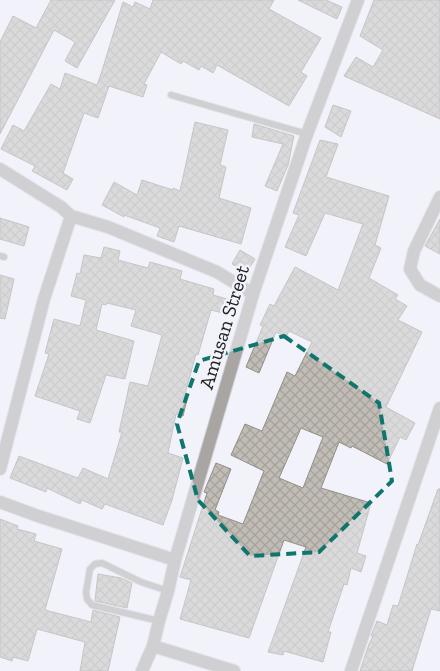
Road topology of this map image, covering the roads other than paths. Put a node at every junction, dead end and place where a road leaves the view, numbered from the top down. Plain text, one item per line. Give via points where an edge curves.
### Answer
1 (358, 0) edge
2 (171, 95) dead end
3 (307, 134) junction
4 (0, 169) edge
5 (440, 197) edge
6 (71, 216) junction
7 (253, 294) junction
8 (440, 296) edge
9 (440, 408) edge
10 (0, 469) edge
11 (0, 502) edge
12 (175, 560) junction
13 (168, 591) junction
14 (158, 621) junction
15 (153, 646) junction
16 (142, 671) edge
17 (234, 671) edge
18 (351, 671) edge

1 - 3 street, Amusan Street
2 - 3 lane
3 - 7 street, Amusan Street
4 - 6 street
5 - 8 street via 414,251 410,269 420,285
6 - 7 street via 108,227 216,272
6 - 10 street via 44,299
7 - 12 street, Amusan Street
9 - 18 street
11 - 12 street
12 - 13 street, Amusan Street
13 - 14 street, Amusan Street
13 - 14 lane via 102,563 90,569 86,592 92,605
14 - 15 street, Amusan Street
15 - 16 street, Amusan Street
15 - 17 street

